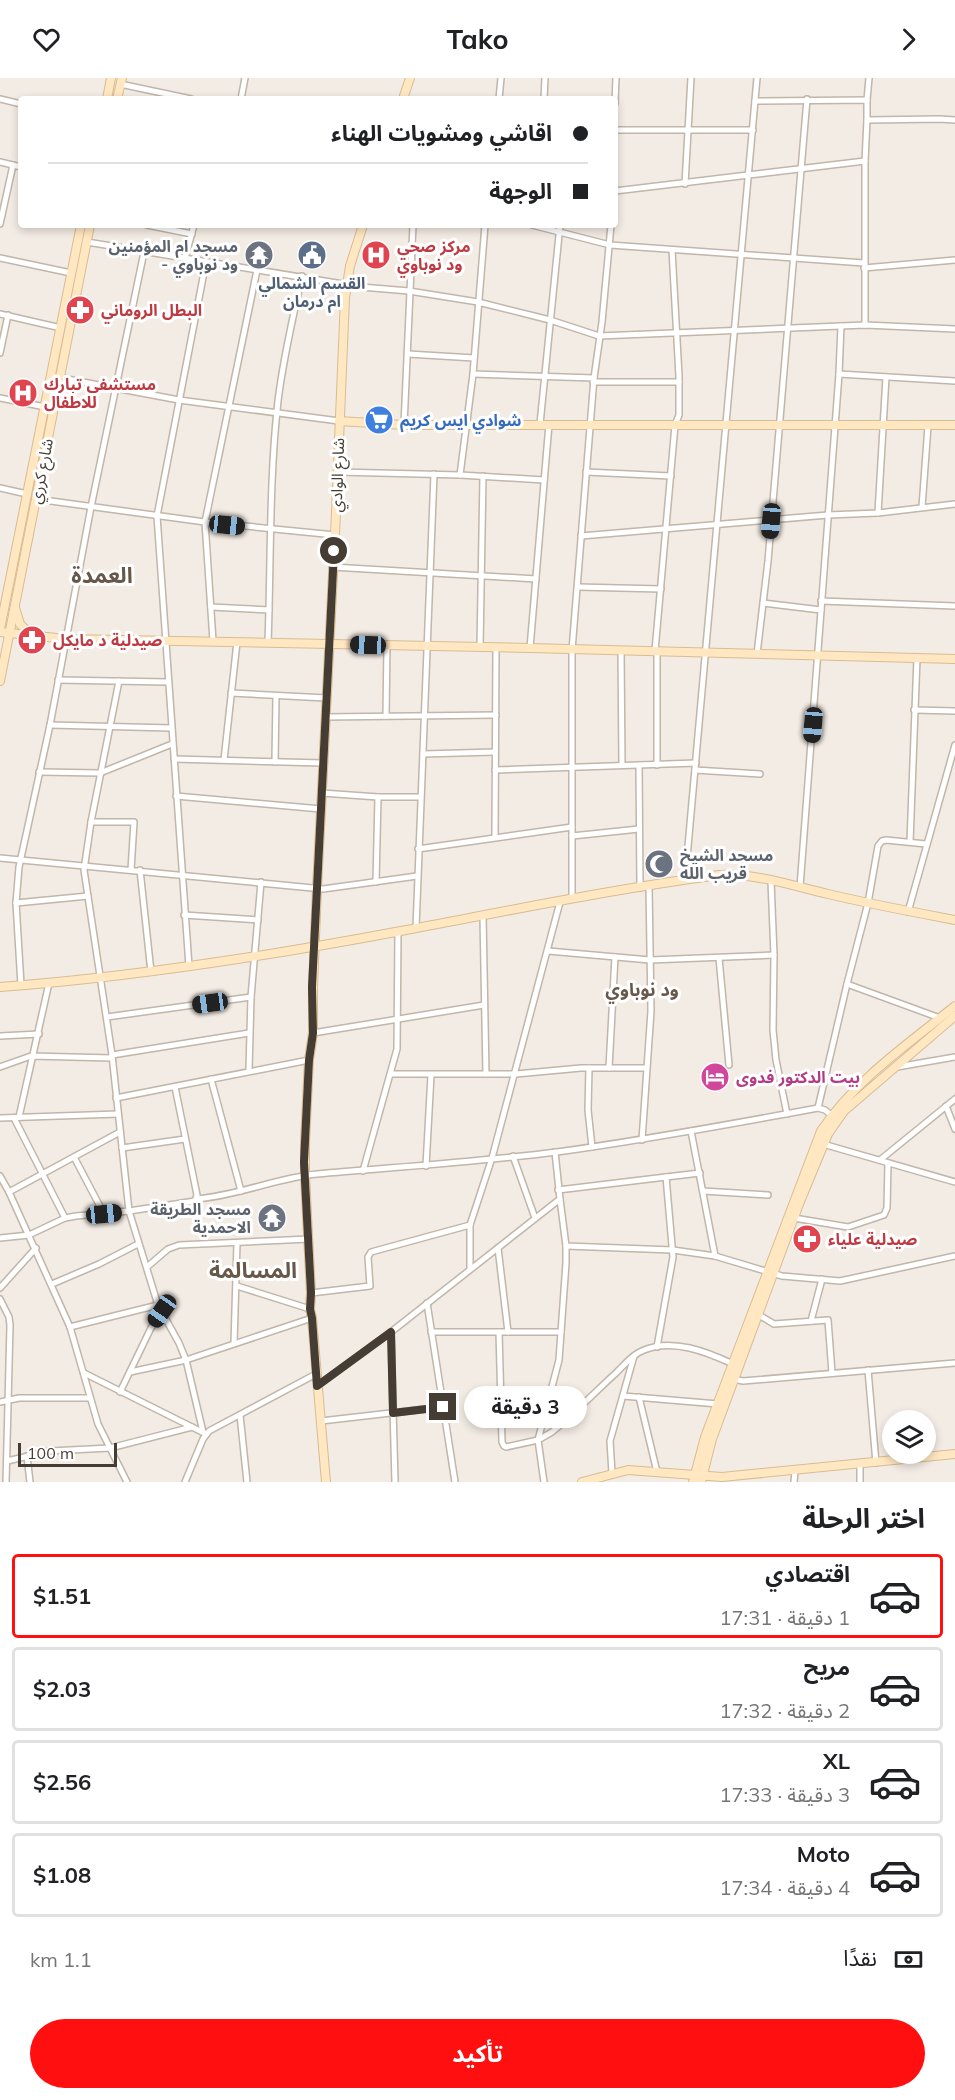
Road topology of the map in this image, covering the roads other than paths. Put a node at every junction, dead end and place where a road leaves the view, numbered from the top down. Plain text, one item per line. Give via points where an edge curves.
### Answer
1 (111, 78) edge
2 (245, 78) edge
3 (410, 78) edge
4 (501, 78) edge
5 (545, 78) edge
6 (616, 78) edge
7 (691, 78) edge
8 (758, 78) edge
9 (869, 78) edge
10 (121, 81) edge
11 (108, 96) edge
12 (118, 96) edge
13 (178, 96) edge
14 (241, 96) edge
15 (404, 96) edge
16 (499, 96) edge
17 (544, 96) edge
18 (615, 96) edge
19 (0, 99) edge
20 (807, 99) junction
21 (867, 100) junction
22 (755, 101) junction
23 (18, 103) edge
24 (867, 120) junction
25 (955, 120) edge
26 (688, 129) junction
27 (618, 130) edge
28 (753, 130) junction
29 (865, 161) junction
30 (0, 162) edge
31 (13, 165) junction
32 (18, 166) edge
33 (802, 168) junction
34 (749, 176) junction
35 (685, 184) junction
36 (618, 191) edge
37 (0, 224) edge
38 (80, 228) edge
39 (89, 228) edge
40 (162, 228) edge
41 (193, 228) edge
42 (362, 228) edge
43 (412, 228) edge
44 (485, 228) edge
45 (560, 228) edge
46 (611, 228) edge
47 (192, 234) junction
48 (87, 242) junction
49 (610, 245) junction
50 (672, 250) junction
51 (144, 252) junction
52 (741, 255) junction
53 (0, 258) edge
54 (185, 258) junction
55 (794, 259) junction
56 (955, 260) edge
57 (206, 262) junction
58 (864, 266) junction
59 (257, 270) junction
60 (71, 273) junction
61 (302, 276) junction
62 (346, 284) junction
63 (409, 291) junction
64 (478, 302) junction
65 (0, 314) edge
66 (8, 315) junction
67 (550, 320) junction
68 (865, 325) junction
69 (841, 326) junction
70 (61, 328) junction
71 (788, 328) junction
72 (955, 329) edge
73 (735, 331) junction
74 (677, 334) junction
75 (599, 336) junction
76 (0, 353) edge
77 (408, 354) junction
78 (474, 358) junction
79 (473, 374) junction
80 (839, 374) junction
81 (51, 376) junction
82 (544, 376) junction
83 (60, 377) junction
84 (886, 377) junction
85 (593, 380) junction
86 (955, 381) edge
87 (679, 382) junction
88 (116, 389) junction
89 (0, 398) edge
90 (179, 400) junction
91 (45, 407) junction
92 (228, 408) junction
93 (277, 414) junction
94 (339, 422) junction
95 (545, 424) junction
96 (590, 424) junction
97 (404, 425) junction
98 (467, 425) junction
99 (675, 425) junction
100 (725, 425) junction
101 (955, 425) edge
102 (779, 426) junction
103 (836, 426) junction
104 (883, 426) junction
105 (928, 426) junction
106 (338, 472) junction
107 (586, 472) junction
108 (434, 474) junction
109 (460, 474) junction
110 (483, 476) junction
111 (670, 476) junction
112 (544, 480) junction
113 (0, 488) edge
114 (27, 494) junction
115 (36, 499) junction
116 (955, 504) edge
117 (91, 507) junction
118 (922, 507) junction
119 (878, 513) junction
120 (828, 515) junction
121 (157, 516) junction
122 (771, 521) junction
123 (205, 522) junction
124 (718, 526) junction
125 (272, 530) junction
126 (666, 530) junction
127 (335, 535) junction
128 (581, 536) junction
129 (19, 559) junction
130 (332, 567) junction
131 (430, 574) junction
132 (481, 576) junction
133 (536, 579) junction
134 (578, 587) junction
135 (661, 589) junction
136 (3, 597) edge
137 (821, 602) junction
138 (763, 603) junction
139 (14, 606) junction
140 (955, 606) edge
141 (211, 607) junction
142 (269, 610) junction
143 (821, 610) junction
144 (0, 631) edge
145 (9, 633) junction
146 (32, 636) junction
147 (66, 639) junction
148 (164, 640) junction
149 (213, 641) junction
150 (237, 642) junction
151 (268, 642) junction
152 (329, 643) junction
153 (387, 645) junction
154 (428, 646) junction
155 (480, 647) junction
156 (496, 647) junction
157 (530, 648) junction
158 (572, 650) junction
159 (621, 651) junction
160 (656, 651) junction
161 (707, 653) junction
162 (757, 654) junction
163 (818, 656) junction
164 (917, 658) junction
165 (955, 659) edge
166 (58, 680) junction
167 (0, 681) edge
168 (119, 681) junction
169 (167, 682) junction
170 (231, 693) junction
171 (276, 696) junction
172 (326, 698) junction
173 (914, 710) junction
174 (955, 711) edge
175 (496, 715) junction
176 (386, 716) junction
177 (425, 716) junction
178 (325, 717) junction
179 (50, 725) junction
180 (111, 727) junction
181 (171, 728) junction
182 (172, 744) junction
183 (955, 745) edge
184 (495, 752) junction
185 (423, 754) junction
186 (174, 759) junction
187 (224, 760) junction
188 (274, 762) junction
189 (324, 763) junction
190 (696, 763) junction
191 (622, 765) junction
192 (639, 765) junction
193 (657, 765) junction
194 (573, 766) junction
195 (495, 770) junction
196 (695, 770) junction
197 (39, 772) junction
198 (100, 773) junction
199 (760, 774) dead end
200 (322, 793) junction
201 (176, 796) junction
202 (378, 797) junction
203 (420, 797) junction
204 (321, 809) junction
205 (91, 822) junction
206 (572, 827) junction
207 (639, 829) junction
208 (572, 836) junction
209 (495, 837) junction
210 (910, 842) junction
211 (926, 844) junction
212 (418, 849) junction
213 (0, 858) edge
214 (20, 859) junction
215 (84, 865) junction
216 (131, 870) junction
217 (140, 870) junction
218 (181, 874) junction
219 (417, 876) junction
220 (685, 880) junction
221 (771, 881) junction
222 (261, 882) junction
223 (376, 882) junction
224 (645, 887) junction
225 (800, 887) junction
226 (317, 888) junction
227 (88, 896) junction
228 (572, 899) junction
229 (560, 902) junction
230 (16, 903) junction
231 (868, 903) junction
232 (908, 912) junction
233 (184, 915) junction
234 (483, 916) junction
235 (258, 920) junction
236 (955, 921) edge
237 (416, 928) junction
238 (398, 932) junction
239 (314, 946) junction
240 (548, 951) junction
241 (774, 955) junction
242 (255, 956) junction
243 (615, 957) junction
244 (719, 958) junction
245 (650, 960) junction
246 (189, 966) junction
247 (151, 972) junction
248 (101, 978) junction
249 (49, 983) junction
250 (847, 984) junction
251 (21, 985) junction
252 (0, 987) edge
253 (251, 997) junction
254 (484, 1005) junction
255 (955, 1006) edge
256 (955, 1016) edge
257 (107, 1017) junction
258 (940, 1018) junction
259 (396, 1021) junction
260 (249, 1033) junction
261 (313, 1033) junction
262 (39, 1034) junction
263 (0, 1036) edge
264 (31, 1056) junction
265 (112, 1056) junction
266 (955, 1057) edge
267 (309, 1060) junction
268 (729, 1065) dead end
269 (0, 1067) edge
270 (893, 1067) junction
271 (589, 1068) junction
272 (609, 1068) junction
273 (646, 1068) junction
274 (249, 1070) junction
275 (392, 1074) junction
276 (486, 1074) junction
277 (516, 1074) junction
278 (431, 1075) junction
279 (211, 1079) junction
280 (175, 1087) junction
281 (116, 1098) junction
282 (955, 1099) edge
283 (946, 1106) junction
284 (818, 1108) junction
285 (118, 1114) junction
286 (787, 1114) junction
287 (17, 1117) junction
288 (834, 1117) junction
289 (0, 1118) edge
290 (955, 1129) edge
291 (691, 1131) junction
292 (120, 1132) junction
293 (185, 1139) junction
294 (642, 1140) junction
295 (823, 1144) junction
296 (592, 1147) junction
297 (122, 1148) junction
298 (555, 1152) junction
299 (513, 1156) junction
300 (74, 1157) junction
301 (492, 1158) junction
302 (880, 1160) junction
303 (888, 1163) junction
304 (426, 1166) junction
305 (363, 1171) junction
306 (700, 1173) junction
307 (42, 1174) junction
308 (0, 1176) edge
309 (304, 1176) junction
310 (666, 1177) junction
311 (955, 1182) edge
312 (2, 1184) edge
313 (558, 1190) junction
314 (9, 1191) junction
315 (241, 1191) junction
316 (703, 1191) junction
317 (768, 1195) dead end
318 (196, 1199) junction
319 (560, 1199) junction
320 (129, 1211) junction
321 (104, 1214) junction
322 (65, 1218) junction
323 (535, 1218) junction
324 (794, 1218) junction
325 (471, 1225) junction
326 (29, 1235) junction
327 (0, 1238) edge
328 (309, 1239) junction
329 (237, 1243) junction
330 (138, 1244) junction
331 (566, 1246) junction
332 (36, 1248) junction
333 (498, 1248) junction
334 (673, 1250) junction
335 (715, 1256) junction
336 (955, 1256) edge
337 (147, 1267) junction
338 (470, 1268) junction
339 (770, 1272) junction
340 (822, 1279) junction
341 (52, 1284) junction
342 (237, 1286) junction
343 (0, 1288) edge
344 (311, 1293) junction
345 (0, 1299) edge
346 (427, 1303) junction
347 (158, 1305) junction
348 (310, 1309) junction
349 (162, 1311) junction
350 (759, 1314) junction
351 (312, 1318) junction
352 (811, 1321) junction
353 (70, 1327) junction
354 (391, 1332) junction
355 (431, 1332) junction
356 (499, 1332) junction
357 (508, 1332) junction
358 (561, 1332) junction
359 (234, 1344) junction
360 (657, 1347) junction
361 (634, 1356) junction
362 (186, 1360) junction
363 (955, 1363) edge
364 (733, 1364) junction
365 (868, 1370) junction
366 (130, 1372) junction
367 (84, 1373) junction
368 (832, 1373) junction
369 (316, 1374) junction
370 (731, 1379) junction
371 (317, 1386) junction
372 (120, 1392) junction
373 (623, 1396) junction
374 (639, 1397) junction
375 (90, 1398) junction
376 (9, 1400) junction
377 (0, 1402) edge
378 (718, 1404) junction
379 (443, 1407) junction
380 (393, 1413) junction
381 (240, 1415) junction
382 (321, 1421) junction
383 (192, 1427) junction
384 (204, 1433) junction
385 (538, 1440) junction
386 (110, 1448) junction
387 (955, 1454) edge
388 (27, 1456) junction
389 (7, 1461) junction
390 (876, 1463) junction
391 (860, 1464) junction
392 (795, 1471) junction
393 (657, 1472) junction
394 (612, 1473) junction
395 (697, 1479) edge
396 (6, 1482) edge
397 (30, 1482) edge
398 (127, 1482) edge
399 (185, 1482) edge
400 (247, 1482) edge
401 (326, 1482) edge
402 (395, 1482) edge
403 (455, 1482) edge
404 (544, 1482) edge
405 (582, 1482) edge
406 (794, 1482) edge
407 (860, 1482) edge

1 - 11 main road
2 - 14 street
3 - 15 main road
4 - 16 street
5 - 17 street
6 - 18 street
7 - 26 street
8 - 22 street
9 - 21 street
10 - 12 main road
10 - 13 street
19 - 23 street
20 - 21 street
20 - 22 street
20 - 33 street
21 - 24 street
22 - 28 street
24 - 25 street
24 - 29 street
26 - 27 street
26 - 28 street
26 - 35 street
28 - 34 street
29 - 33 street
29 - 58 street
30 - 31 street
31 - 32 street
31 - 37 street
33 - 34 street
33 - 55 street
34 - 35 street
34 - 52 street
35 - 36 street
38 - 60 main road, شارع كرري
39 - 48 main road, شارع كرري
40 - 47 street
41 - 47 street
42 - 62 main road, شارع الوادي
43 - 63 street
44 - 64 street
45 - 49 street
45 - 67 street
46 - 49 street
47 - 54 street
48 - 51 street
48 - 83 main road, شارع كرري
49 - 50 street
49 - 75 street
50 - 52 street
50 - 74 street
51 - 54 street
51 - 88 street
52 - 55 street
52 - 73 street
53 - 60 street
54 - 57 street
55 - 58 street
55 - 71 street
56 - 58 street
57 - 59 street
57 - 90 street
58 - 68 street
59 - 61 street
59 - 92 street
60 - 70 main road, شارع كرري
61 - 62 street
61 - 93 street
62 - 63 street
62 - 94 main road, شارع الوادي
63 - 64 street
63 - 77 street
64 - 67 street
64 - 78 street
65 - 66 street
66 - 70 street
66 - 76 street
67 - 75 street
67 - 82 street
68 - 69 street
68 - 72 street
69 - 71 street
69 - 80 street
70 - 81 main road, شارع كرري
71 - 73 street
71 - 102 street
73 - 74 street
73 - 100 street
74 - 75 street
74 - 87 street
75 - 85 street
77 - 78 street
77 - 97 street
78 - 79 street
79 - 82 street
79 - 98 street
80 - 84 street
80 - 103 street
81 - 83 street
81 - 91 main road, شارع كرري
82 - 85 street
82 - 95 street
83 - 88 street
83 - 115 main road, شارع كرري
84 - 86 street
84 - 104 street
85 - 87 street
85 - 96 street
87 - 99 street via 679,415
88 - 90 street
88 - 117 street
89 - 91 street
90 - 92 street
90 - 121 street
91 - 114 main road, شارع كرري
92 - 93 street
92 - 123 street
93 - 94 street
93 - 125 street
94 - 97 main road
94 - 106 main road, شارع الوادي
95 - 96 main road
95 - 98 main road
95 - 112 street
96 - 99 main road
96 - 107 street
97 - 98 main road
98 - 109 street
99 - 100 main road
99 - 111 street
100 - 102 main road
100 - 124 street
101 - 105 main road
102 - 103 main road
102 - 122 street
103 - 104 main road
103 - 120 street
104 - 105 main road
104 - 119 street
105 - 118 street
106 - 108 street
106 - 127 main road, شارع الوادي
107 - 111 street
107 - 128 street
108 - 109 street
108 - 131 street
109 - 110 street
110 - 112 street
110 - 132 street
111 - 126 street
112 - 133 street
113 - 114 street
114 - 129 main road, شارع كرري
115 - 117 street
115 - 129 main road, شارع كرري
116 - 118 street
117 - 121 street
117 - 147 street
118 - 119 street
119 - 120 street
120 - 122 street
120 - 137 street
121 - 123 street
121 - 148 street
122 - 124 street
122 - 138 street
123 - 125 street
123 - 141 street
124 - 126 street
124 - 161 street
125 - 127 street
125 - 142 street
126 - 128 street
126 - 135 street
127 - 130 main road, شارع الوادي
128 - 134 street
129 - 136 main road, شارع كرري
129 - 139 main road, شارع كرري
130 - 131 street
130 - 152 main road, شارع الوادي
131 - 132 street
131 - 154 street
132 - 133 street
132 - 155 street
133 - 157 street
134 - 135 street
134 - 158 street
135 - 160 street
136 - 144 main road, شارع كرري
137 - 140 street
137 - 143 street
138 - 143 street
138 - 162 street
139 - 145 main road, شارع كرري
139 - 146 main road via 22,628
141 - 142 street
141 - 149 street
142 - 151 street
143 - 163 street
144 - 145 main road
145 - 146 main road
145 - 167 main road, شارع كرري
146 - 147 main road
147 - 148 main road
147 - 166 street
148 - 149 main road
148 - 169 street
149 - 150 main road
150 - 151 main road
150 - 170 street
151 - 152 main road
152 - 153 main road
152 - 172 main road, شارع الوادي
153 - 154 main road
153 - 176 street
154 - 155 main road
154 - 177 street
155 - 156 main road
156 - 157 main road
156 - 175 street
157 - 158 main road
158 - 159 main road
158 - 194 street
159 - 160 main road
159 - 191 street
160 - 161 main road
160 - 193 street
161 - 162 main road
161 - 190 street
162 - 163 main road
163 - 164 main road
163 - 225 street
164 - 165 main road
164 - 173 street
166 - 168 street
166 - 179 street
168 - 169 street
168 - 180 street
169 - 181 street
170 - 171 street
170 - 187 street
171 - 172 street
171 - 188 street
172 - 178 main road, شارع الوادي
173 - 174 street
173 - 210 street
175 - 177 street
175 - 184 street
176 - 177 street
176 - 178 street
177 - 185 street
178 - 189 main road, شارع الوادي
179 - 180 street
179 - 197 street
180 - 181 street
180 - 198 street
181 - 182 street
182 - 186 street
182 - 198 street
183 - 211 street
184 - 185 street
184 - 195 street
185 - 203 street
186 - 187 street
186 - 201 street
187 - 188 street
188 - 189 street
189 - 200 main road, شارع الوادي
190 - 193 street
190 - 196 street
191 - 192 street
191 - 194 street
192 - 193 street
192 - 207 street
194 - 195 street
194 - 206 street
195 - 209 street
196 - 199 street
196 - 220 street
197 - 198 street
197 - 214 street
198 - 205 street
200 - 202 street
200 - 204 main road, شارع الوادي
201 - 204 street
201 - 218 street
202 - 203 street
202 - 223 street
203 - 212 street
204 - 226 main road, شارع الوادي
205 - 215 street
205 - 216 street via 134,822
206 - 208 street
206 - 209 street
207 - 208 street
207 - 224 street
208 - 228 street
209 - 212 street
210 - 211 street
210 - 231 street via 880,843
211 - 232 street
212 - 219 street
213 - 214 street
214 - 215 street
214 - 230 street
215 - 216 street
215 - 227 street
216 - 217 street
217 - 218 street
217 - 247 street
218 - 222 street
218 - 233 street
219 - 223 street
219 - 237 street
220 - 221 main road via 725,875
220 - 224 main road
221 - 225 main road
221 - 241 street
222 - 226 street
222 - 235 street
223 - 226 street
224 - 228 main road
224 - 245 street
225 - 231 main road
226 - 239 main road, شارع الوادي
227 - 230 street
227 - 248 street
228 - 229 main road
229 - 234 main road
229 - 240 street
230 - 251 street
231 - 232 main road
231 - 250 street
232 - 236 main road
233 - 235 street
233 - 246 street
234 - 237 main road
234 - 254 street
235 - 242 street
237 - 238 main road
238 - 239 main road
238 - 259 street
239 - 242 main road
239 - 261 main road, شارع الوادي
240 - 243 street
240 - 277 street
241 - 244 street
241 - 286 street via 774,1045
242 - 246 main road
242 - 253 street
243 - 245 street
243 - 272 street
244 - 245 street
244 - 268 street
245 - 273 street
246 - 247 main road
247 - 248 main road
248 - 249 main road
248 - 257 street
249 - 251 main road
249 - 262 street
250 - 258 street
250 - 284 street
251 - 252 main road
253 - 257 street
253 - 260 street
254 - 259 street
254 - 276 street
255 - 258 main road
256 - 270 main road
257 - 265 street
258 - 288 main road via 859,1085
259 - 261 street
259 - 275 street via 398,1049
260 - 265 street
260 - 274 street
261 - 267 main road, شارع الوادي
262 - 263 street
262 - 264 street
264 - 265 street
264 - 269 street
264 - 287 street
265 - 281 street
266 - 270 street
267 - 274 street
267 - 309 main road, شارع الوادي
270 - 288 main road
271 - 272 street
271 - 277 street
271 - 296 street
272 - 273 street
273 - 294 street
274 - 279 street
275 - 278 street
275 - 305 street
276 - 277 street
276 - 278 street
277 - 301 street
278 - 304 street
279 - 280 street
279 - 315 street
280 - 281 street
280 - 293 street
281 - 285 street
282 - 283 street
283 - 290 street
283 - 302 street
284 - 286 street
284 - 288 street
285 - 287 street
285 - 292 street
286 - 291 street
287 - 289 street
287 - 307 street
288 - 295 main road
288 - 339 main road via 815,1143
291 - 294 street
291 - 306 street
292 - 297 street
292 - 300 street
293 - 297 street
293 - 318 street
294 - 296 street
295 - 302 street
295 - 324 main road
296 - 298 street
297 - 320 street
298 - 299 street
298 - 313 street
299 - 301 street
299 - 323 street
300 - 307 street
300 - 321 street
301 - 304 street
301 - 325 street
302 - 303 street
303 - 311 street
303 - 324 street via 884,1215 848,1227
304 - 305 street
305 - 309 street
306 - 310 street
306 - 316 street
307 - 314 street
307 - 322 street
308 - 312 street
309 - 315 street
309 - 328 main road, شارع الوادي
310 - 313 street
310 - 334 street
312 - 314 street
313 - 319 street
314 - 326 street
315 - 318 street
316 - 317 street
316 - 335 street
318 - 320 street
319 - 323 street
319 - 331 street
320 - 321 street
320 - 330 street
321 - 322 street
322 - 326 street
323 - 333 street
324 - 339 main road
325 - 338 street
325 - 344 street via 371,1252 367,1287
326 - 327 street
326 - 332 street
328 - 329 street
328 - 344 main road, شارع الوادي
329 - 337 street via 172,1247
329 - 342 street
330 - 337 street
330 - 341 street
331 - 334 street
331 - 358 street
332 - 341 street
332 - 343 street
333 - 338 street
333 - 357 street
334 - 335 street
334 - 360 street
335 - 339 street
336 - 340 street via 845,1281
337 - 347 street
338 - 346 street
339 - 340 street
339 - 350 main road
339 - 364 main road
340 - 352 street
341 - 353 street
342 - 348 street
342 - 359 street
344 - 348 main road, شارع الوادي
345 - 376 street via 10,1320
346 - 354 street
346 - 355 street
347 - 349 street
347 - 353 street
348 - 351 main road, شارع الوادي
349 - 362 street
349 - 366 street
350 - 352 street via 772,1323
350 - 370 main road
351 - 359 street
351 - 369 main road, شارع الوادي
352 - 368 street via 829,1321
353 - 367 street
354 - 371 street
354 - 380 street
355 - 356 street
355 - 379 street
356 - 357 street
356 - 385 street via 502,1444 506,1447
357 - 358 street
358 - 385 street via 558,1364
359 - 362 street
360 - 361 street
360 - 364 street via 697,1349
361 - 373 street
361 - 385 street
362 - 366 street
362 - 384 street
363 - 365 street
364 - 370 main road
365 - 368 street
365 - 390 street
366 - 372 street
367 - 372 street
367 - 375 street
368 - 370 street
369 - 371 main road, شارع الوادي
369 - 381 street
370 - 378 main road
370 - 395 main road
371 - 382 main road, شارع الوادي
372 - 383 street
373 - 374 street
373 - 394 street via 610,1441
374 - 378 street
374 - 393 street
375 - 376 street
375 - 386 street
376 - 377 street
376 - 389 street
378 - 395 main road via 705,1437
379 - 380 street
379 - 403 street
380 - 382 street
380 - 402 street
381 - 384 street
381 - 400 street
382 - 401 main road, شارع الوادي
383 - 384 street
383 - 386 street
384 - 399 street
385 - 404 street
386 - 388 street
386 - 398 street
387 - 390 main road
388 - 389 street
388 - 397 street
389 - 396 street
390 - 391 main road
391 - 392 main road
391 - 407 street
392 - 395 main road
392 - 406 street
393 - 394 main road
393 - 395 main road
394 - 405 main road

